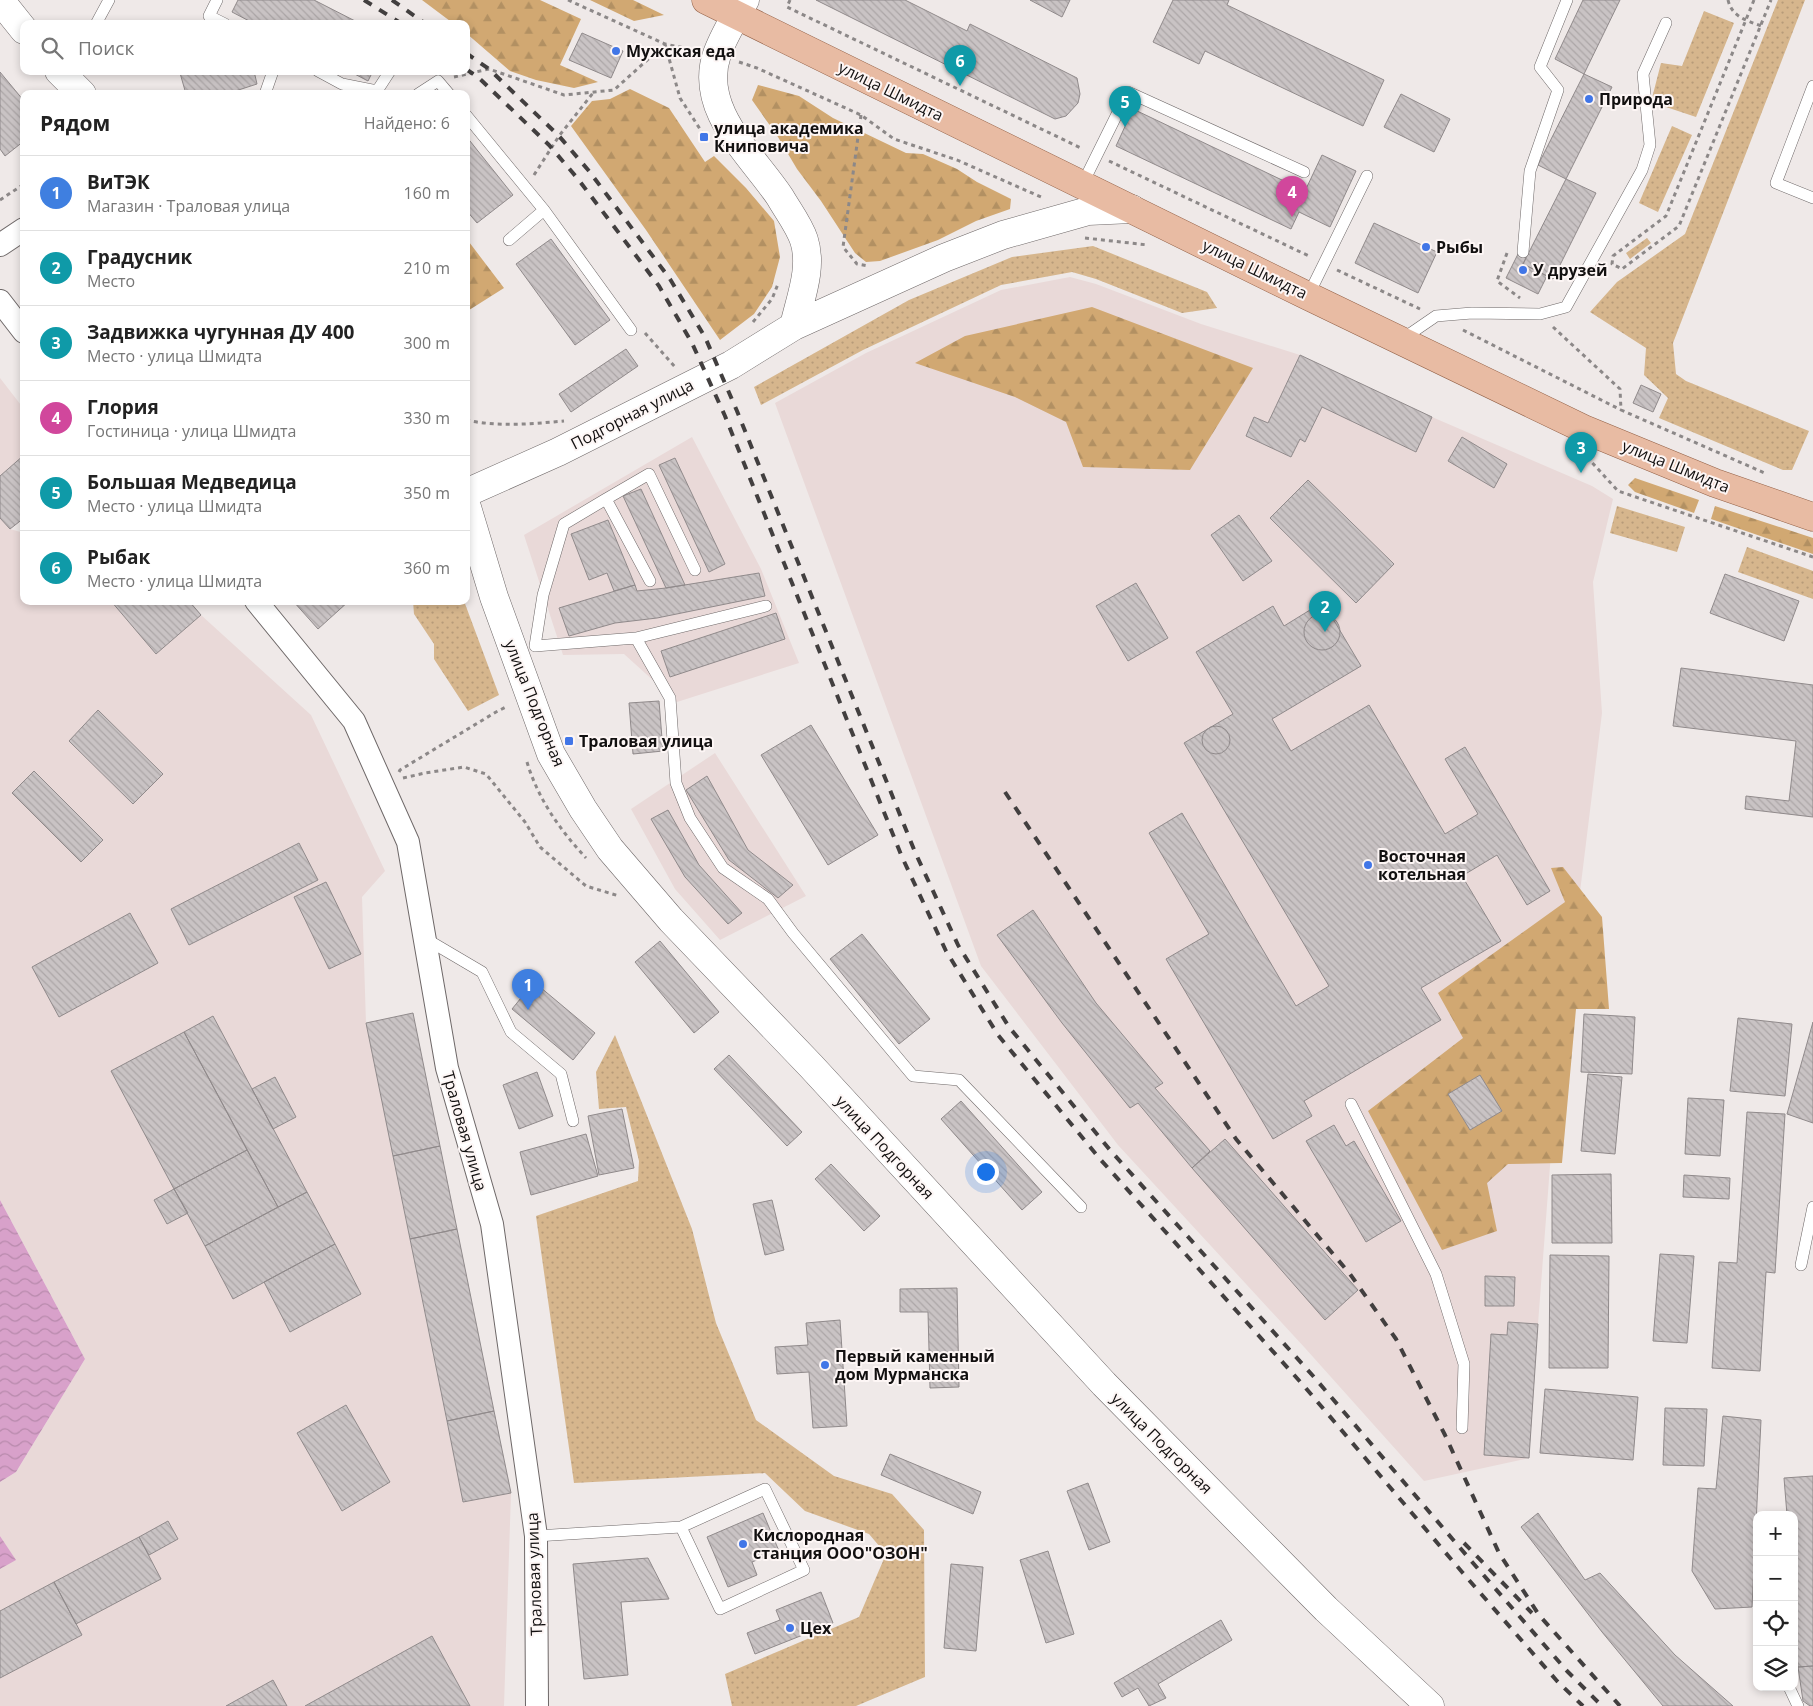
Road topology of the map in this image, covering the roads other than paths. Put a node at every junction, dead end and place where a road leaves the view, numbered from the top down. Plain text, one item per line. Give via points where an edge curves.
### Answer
1 (0, 0) edge
2 (109, 0) edge
3 (216, 0) edge
4 (706, 0) edge
5 (1566, 0) edge
6 (741, 8) edge
7 (98, 20) edge
8 (217, 20) edge
9 (1666, 24) dead end
10 (20, 25) edge
11 (63, 75) edge
12 (272, 75) edge
13 (325, 75) edge
14 (387, 75) edge
15 (1813, 86) edge
16 (78, 90) edge
17 (266, 90) edge
18 (372, 90) edge
19 (378, 90) edge
20 (424, 90) edge
21 (446, 90) edge
22 (470, 120) edge
23 (1304, 172) dead end
24 (1367, 176) dead end
25 (1082, 185) junction
26 (1813, 198) edge
27 (1132, 209) junction
28 (544, 210) junction
29 (20, 232) edge
30 (509, 240) dead end
31 (0, 245) edge
32 (1523, 252) dead end
33 (1308, 296) junction
34 (0, 302) edge
35 (794, 326) junction
36 (20, 327) edge
37 (631, 330) dead end
38 (1400, 340) junction
39 (470, 491) edge
40 (606, 499) junction
41 (470, 517) edge
42 (1813, 517) edge
43 (695, 570) dead end
44 (650, 581) dead end
45 (259, 605) edge
46 (766, 606) dead end
47 (636, 638) junction
48 (525, 650) junction
49 (424, 937) junction
50 (1351, 1104) dead end
51 (573, 1121) dead end
52 (1081, 1207) dead end
53 (1813, 1207) edge
54 (1801, 1265) dead end
55 (1462, 1428) dead end
56 (681, 1527) junction
57 (536, 1536) junction
58 (1791, 1691) edge
59 (537, 1706) edge
60 (1430, 1706) edge
61 (1798, 1706) edge

1 - 10 main road
2 - 7 lane
3 - 8 lane via 209,16
4 - 6 main road, улица Шмидта
5 - 32 lane via 1540,67 1558,90 1530,171
6 - 25 main road, улица Шмидта
6 - 35 main road via 717,56 713,81 718,106 728,127 780,198 804,241 806,278
9 - 38 lane via 1643,74 1650,145 1642,170 1566,307 1540,314 1436,316
11 - 16 main road
12 - 17 lane
13 - 18 lane via 342,84
14 - 19 lane
15 - 26 lane via 1776,183
20 - 21 lane via 438,81
22 - 28 lane
23 - 25 lane via 1128,92
24 - 33 lane
25 - 27 main road, улица Шмидта
27 - 33 main road, улица Шмидта
27 - 35 main road, Подгорная улица via 1088,211 1003,235
28 - 30 lane
28 - 37 lane
29 - 31 street
33 - 38 main road, улица Шмидта
34 - 36 street
35 - 39 main road, Подгорная улица via 731,365 558,452
38 - 42 main road, улица Шмидта via 1586,430 1715,483
40 - 43 lane via 649,474
40 - 44 lane
40 - 48 lane via 564,524
41 - 48 main road, улица Подгорная via 494,597
45 - 49 street, Траловая улица via 354,721 408,842
46 - 47 lane
47 - 48 lane
47 - 52 lane via 670,698 676,783 690,818 723,868 768,899 793,934 913,1076 959,1080
48 - 60 main road, улица Подгорная via 551,754 610,849 671,920 811,1066 1111,1391 1326,1609
49 - 51 lane via 482,972 511,1032 561,1074
49 - 57 street, Траловая улица via 447,1068 492,1224
50 - 55 lane via 1436,1274 1464,1364
53 - 54 lane
56 - 56 lane via 720,1609 804,1570 765,1489
56 - 57 lane
57 - 59 street, Траловая улица
58 - 61 lane

